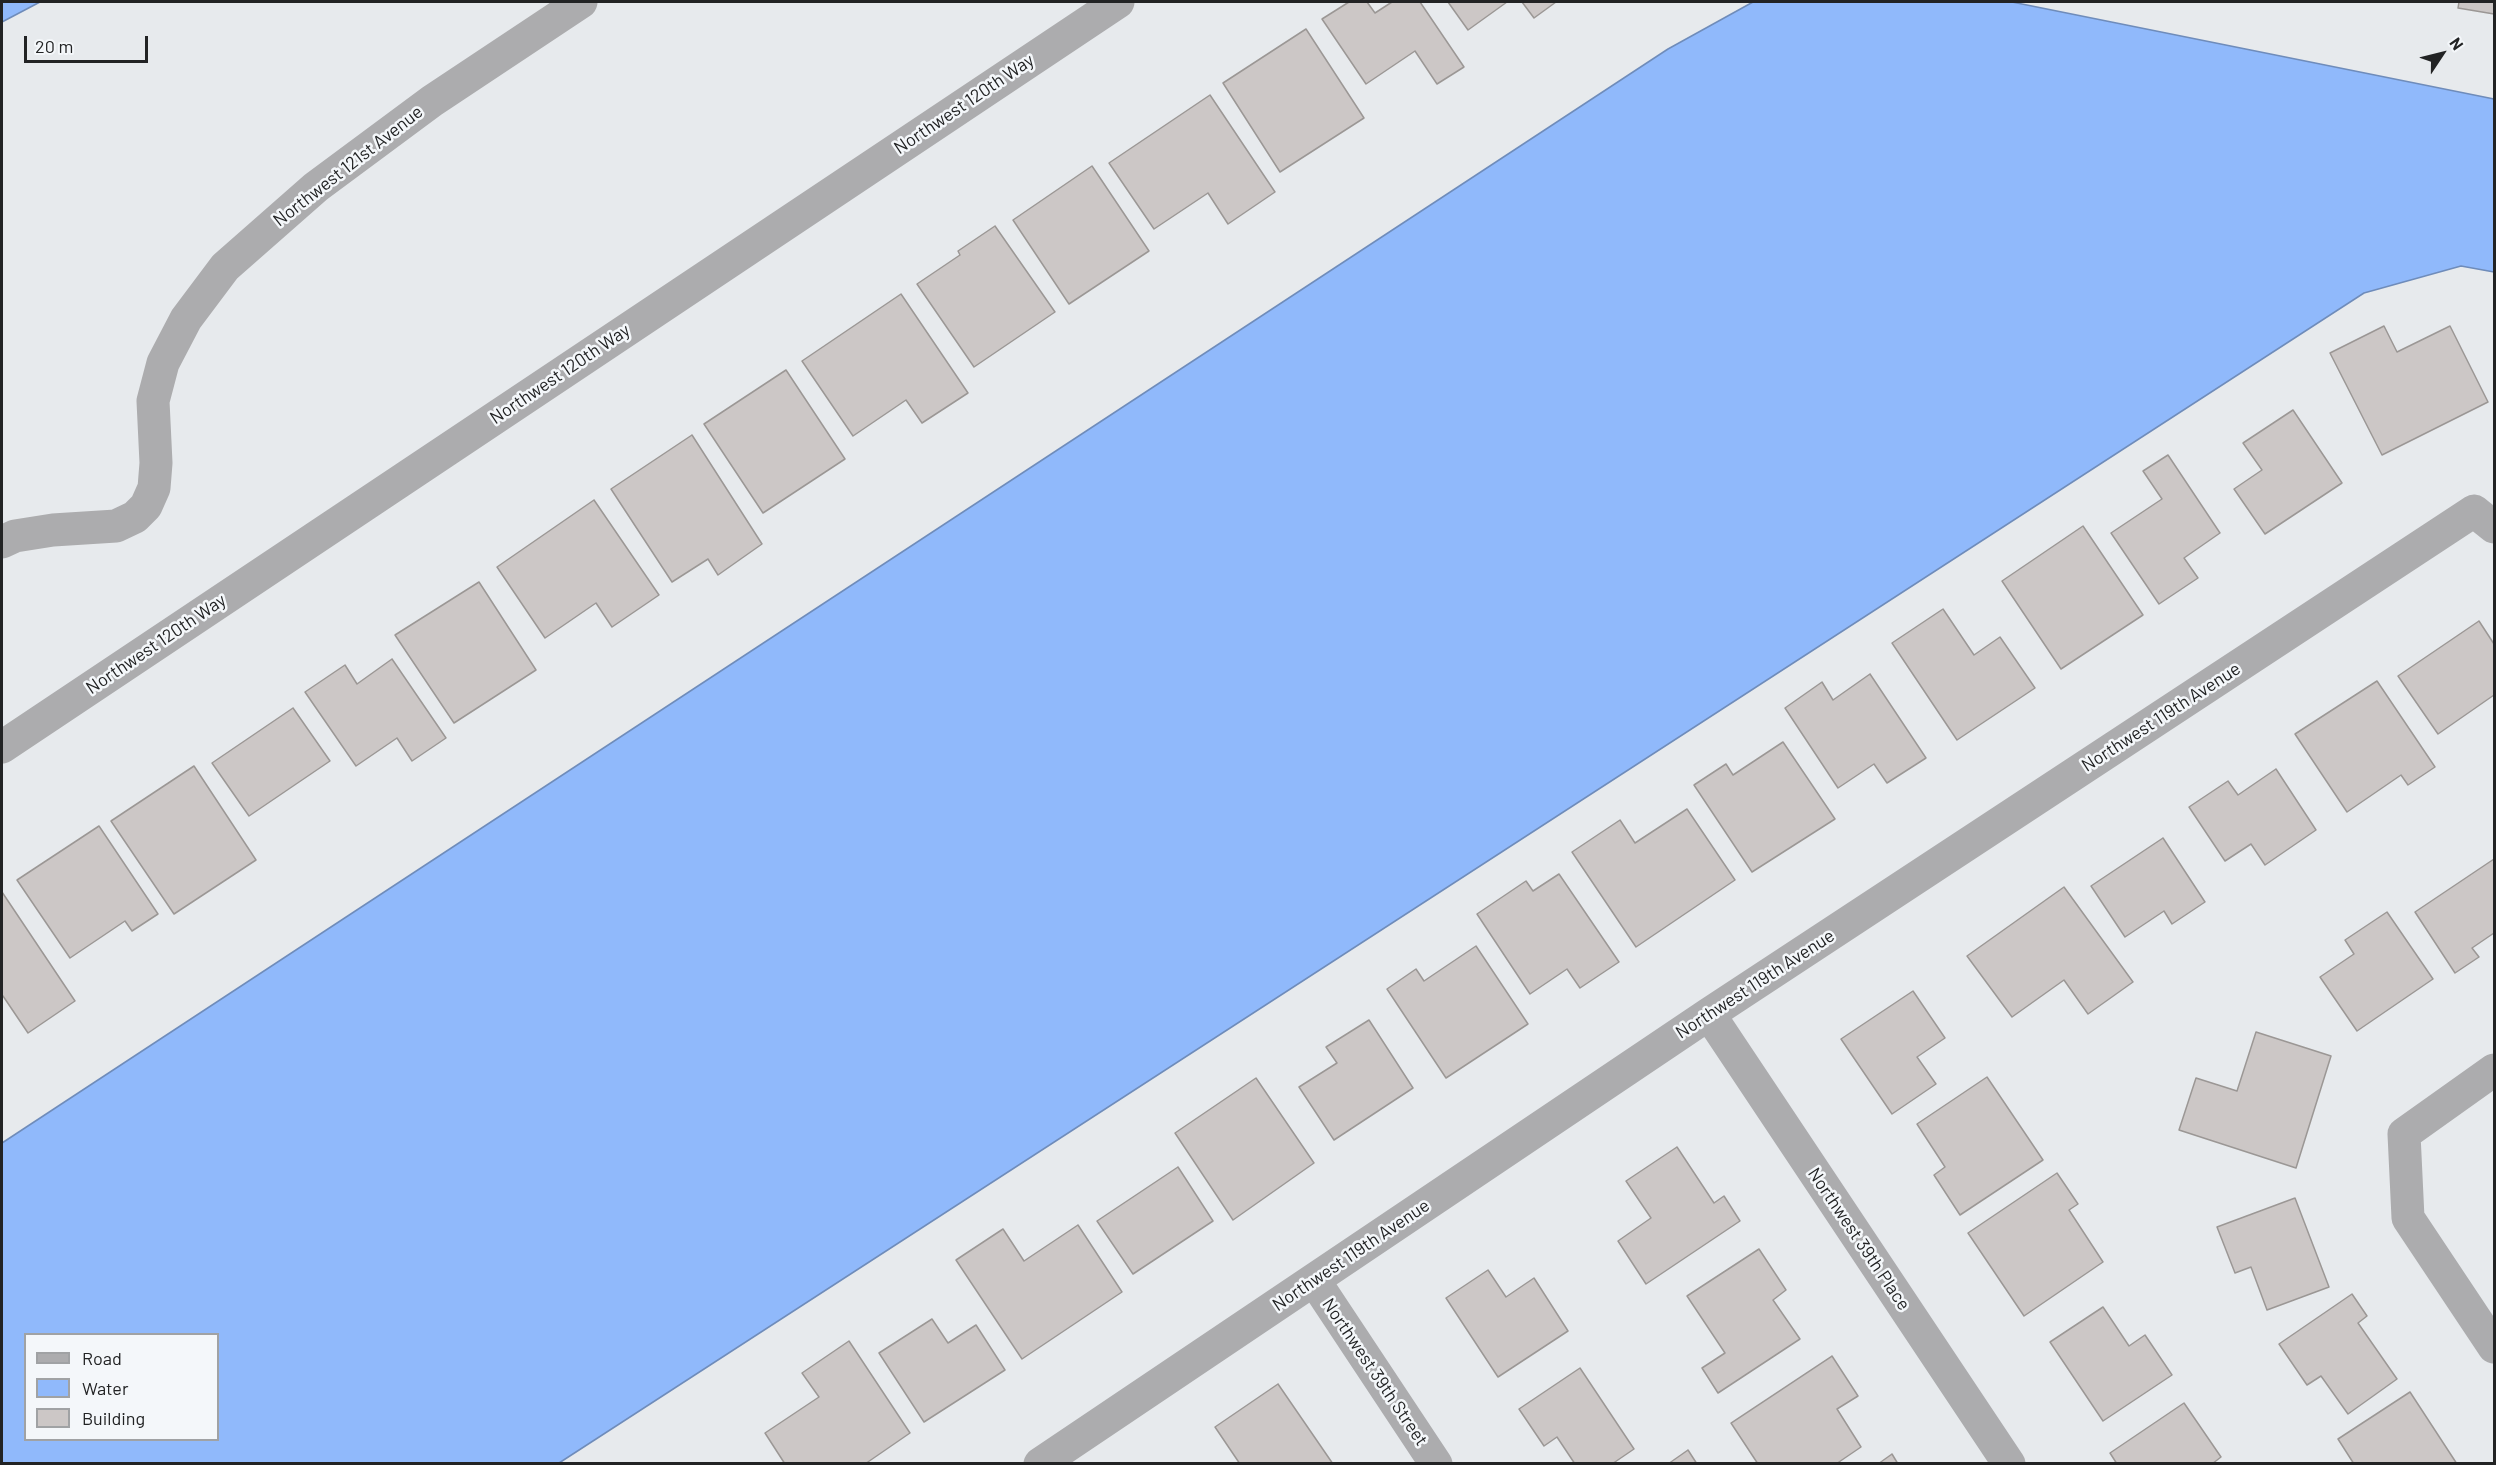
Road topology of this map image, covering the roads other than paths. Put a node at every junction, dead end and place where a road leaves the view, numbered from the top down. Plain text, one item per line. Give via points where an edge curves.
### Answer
1 (581, 2) edge
2 (1118, 2) edge
3 (2484, 519) edge
4 (2, 542) edge
5 (2, 747) edge
6 (1709, 1014) junction
7 (2494, 1070) edge
8 (1314, 1280) junction
9 (2494, 1347) edge
10 (1040, 1464) edge
11 (1436, 1464) edge
12 (2009, 1464) edge

1 - 4 street, Northwest 121st Avenue via 360,154 225,267 186,319 163,363 153,401 154,488 146,506 135,517 116,526 53,530
2 - 5 street, Northwest 120th Way
3 - 6 street, Northwest 119th Avenue
6 - 8 street, Northwest 119th Avenue
6 - 12 street, Northwest 39th Place
7 - 9 street via 2404,1134 2408,1218
8 - 10 street, Northwest 119th Avenue
8 - 11 street, Northwest 39th Street

